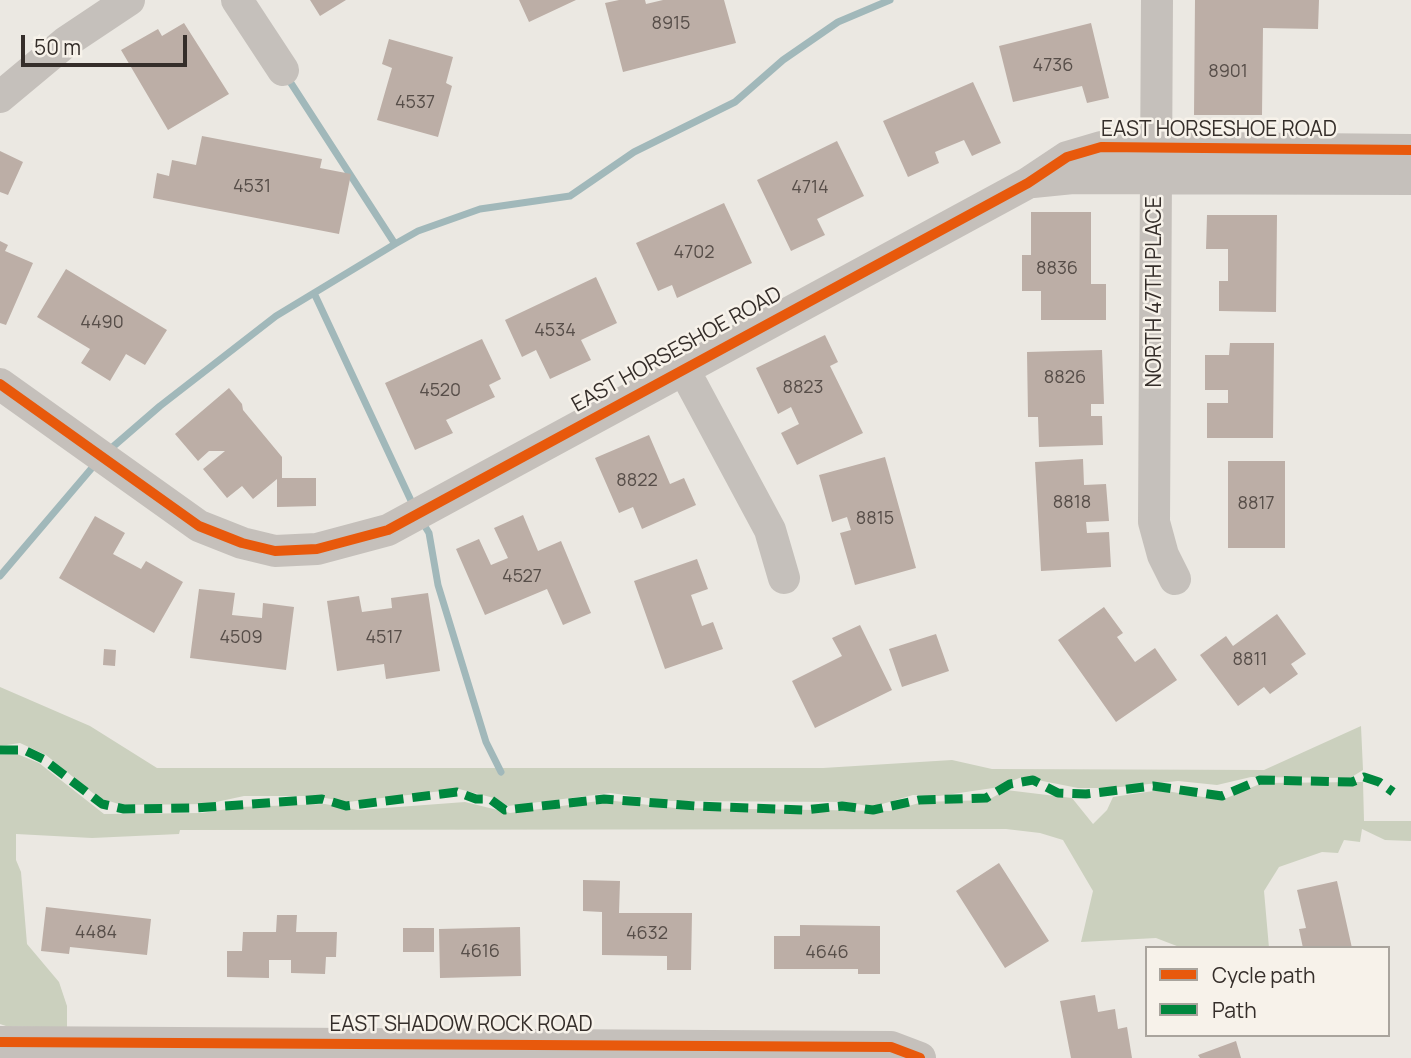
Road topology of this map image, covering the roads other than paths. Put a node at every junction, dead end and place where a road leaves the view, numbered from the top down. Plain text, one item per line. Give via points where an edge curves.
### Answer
1 (129, 0) edge
2 (237, 0) edge
3 (1157, 0) edge
4 (283, 70) dead end
5 (0, 97) edge
6 (1155, 146) junction
7 (1411, 150) edge
8 (1294, 163) junction
9 (1411, 179) edge
10 (1155, 180) junction
11 (1028, 183) junction
12 (683, 368) junction
13 (0, 384) edge
14 (784, 578) dead end
15 (1175, 579) dead end
16 (0, 1042) edge
17 (452, 1051) edge
18 (920, 1058) edge

1 - 5 street via 66,42
2 - 4 street
3 - 6 street, NORTH 47TH PLACE
6 - 8 street, EAST HORSESHOE ROAD
6 - 10 street, NORTH 47TH PLACE
6 - 11 street, EAST HORSESHOE ROAD via 1101,147 1067,157
7 - 8 street, EAST HORSESHOE ROAD
8 - 9 street, EAST HORSESHOE ROAD
8 - 10 street, EAST HORSESHOE ROAD
10 - 11 street, EAST HORSESHOE ROAD via 1073,178
10 - 15 street, NORTH 47TH PLACE via 1154,522
11 - 12 street, EAST HORSESHOE ROAD
12 - 13 street, EAST HORSESHOE ROAD via 388,530 317,549 275,551 199,526
12 - 14 street via 770,530
16 - 17 street, EAST SHADOW ROCK ROAD
17 - 18 street, EAST SHADOW ROCK ROAD via 891,1047

